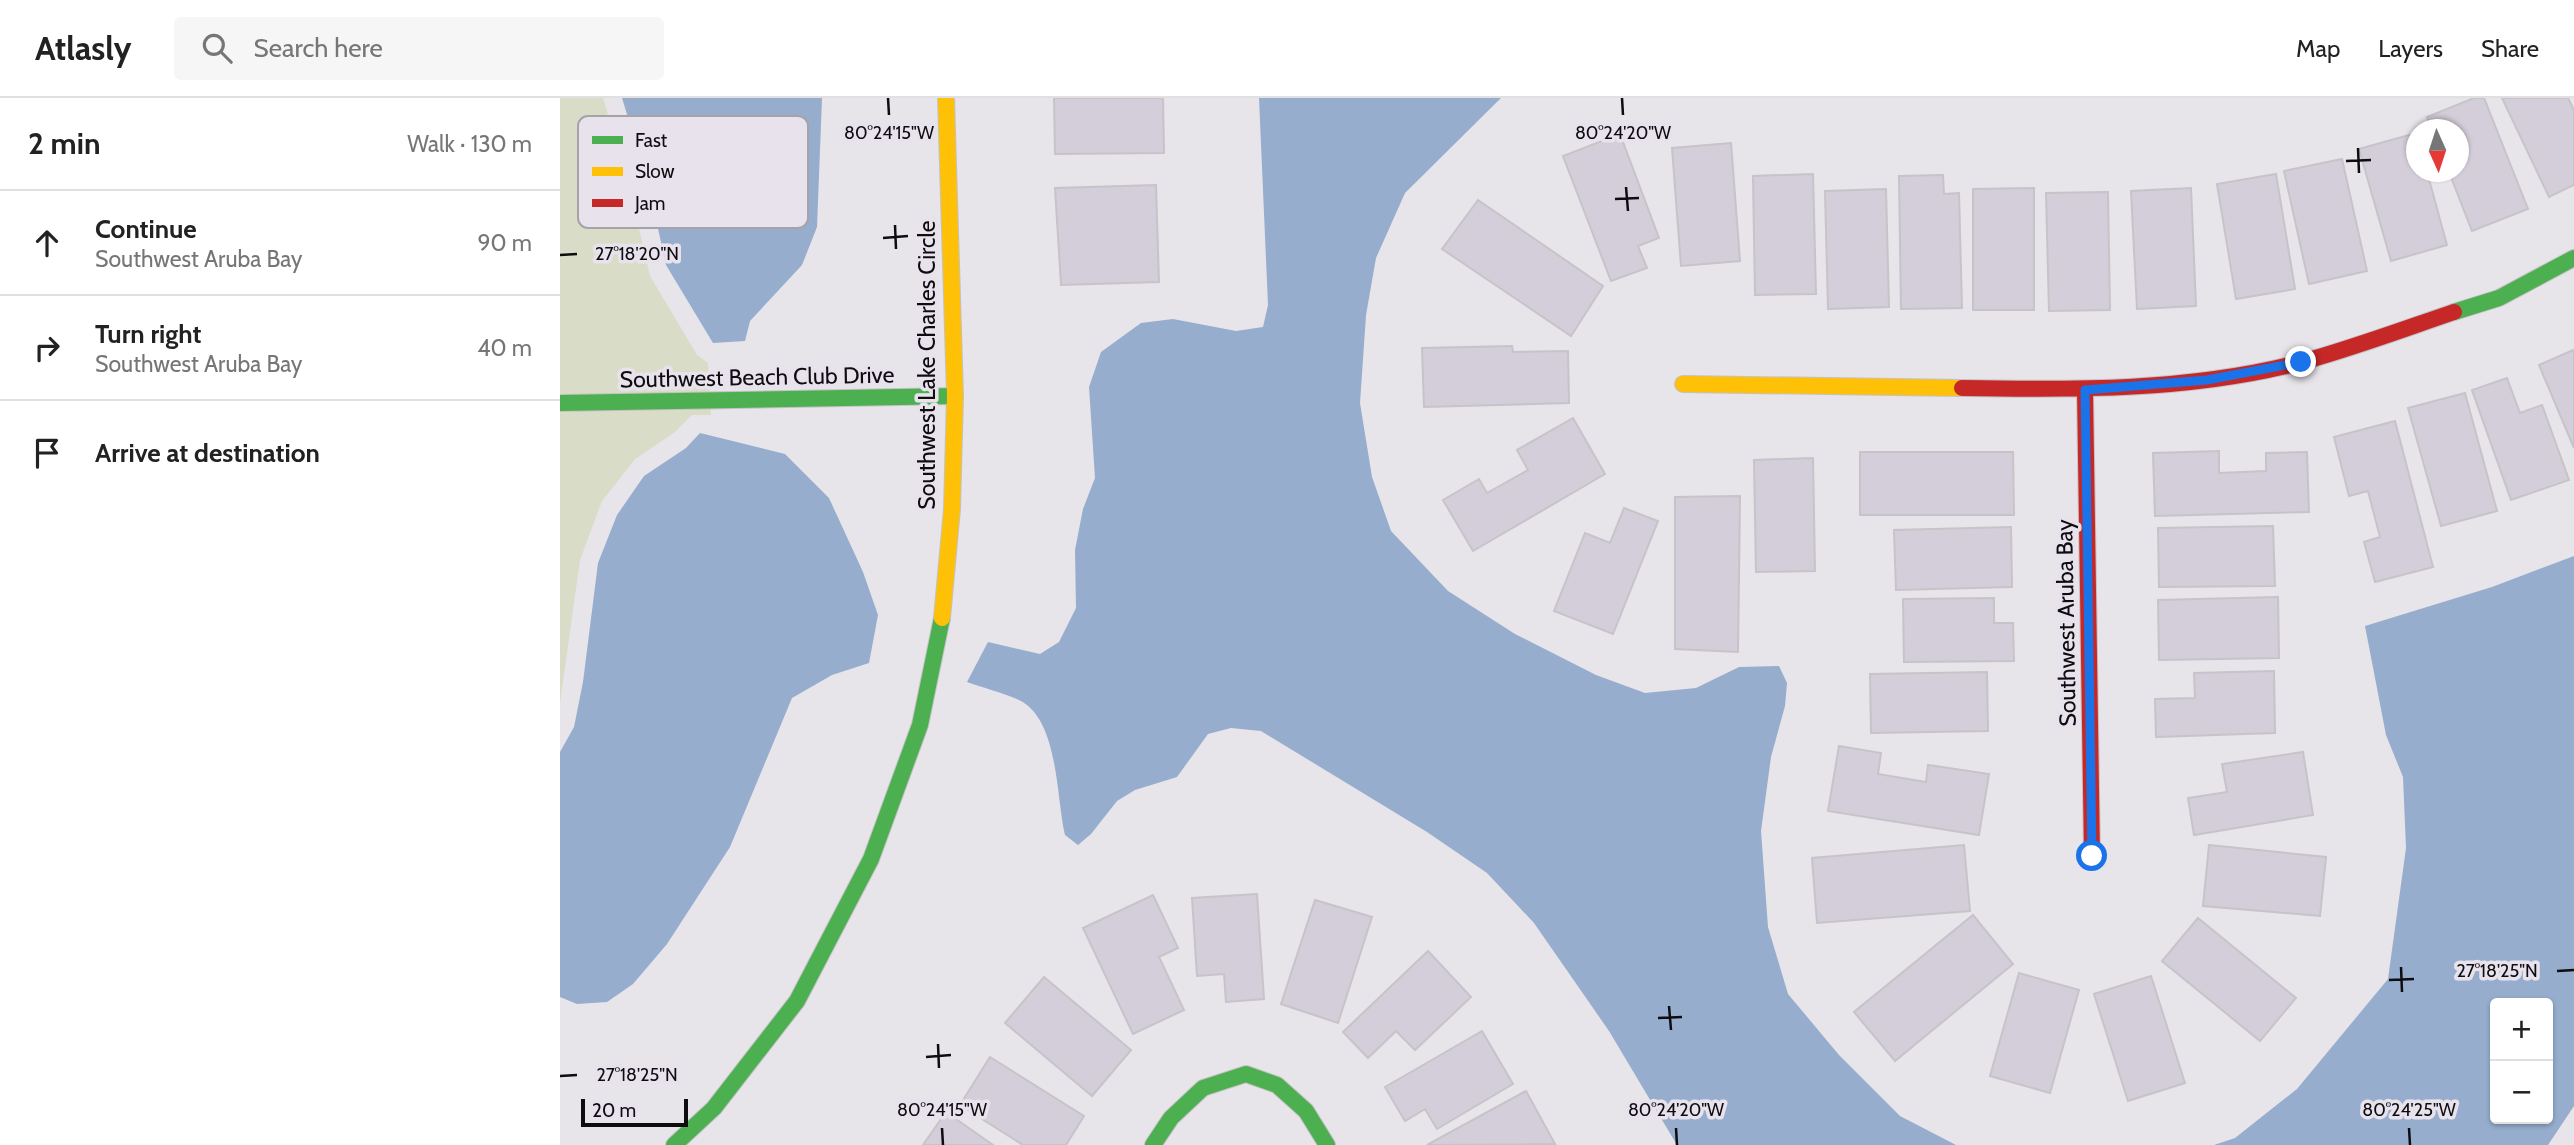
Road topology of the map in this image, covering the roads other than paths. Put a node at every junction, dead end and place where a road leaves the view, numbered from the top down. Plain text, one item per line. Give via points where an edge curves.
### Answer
1 (946, 98) edge
2 (2574, 258) edge
3 (1683, 384) dead end
4 (2085, 390) junction
5 (955, 396) junction
6 (560, 403) edge
7 (2092, 856) dead end
8 (674, 1145) edge
9 (1153, 1145) edge
10 (1327, 1145) edge

1 - 5 street, Southwest Lake Charles Circle
2 - 4 street via 2499,298 2301,362 2207,380
3 - 4 street
4 - 7 street, Southwest Aruba Bay
5 - 6 street, Southwest Beach Club Drive
5 - 8 street, Southwest Lake Charles Circle via 944,609 920,724 871,859 797,1001 714,1108
9 - 10 street via 1171,1118 1203,1087 1246,1074 1277,1085 1306,1111

